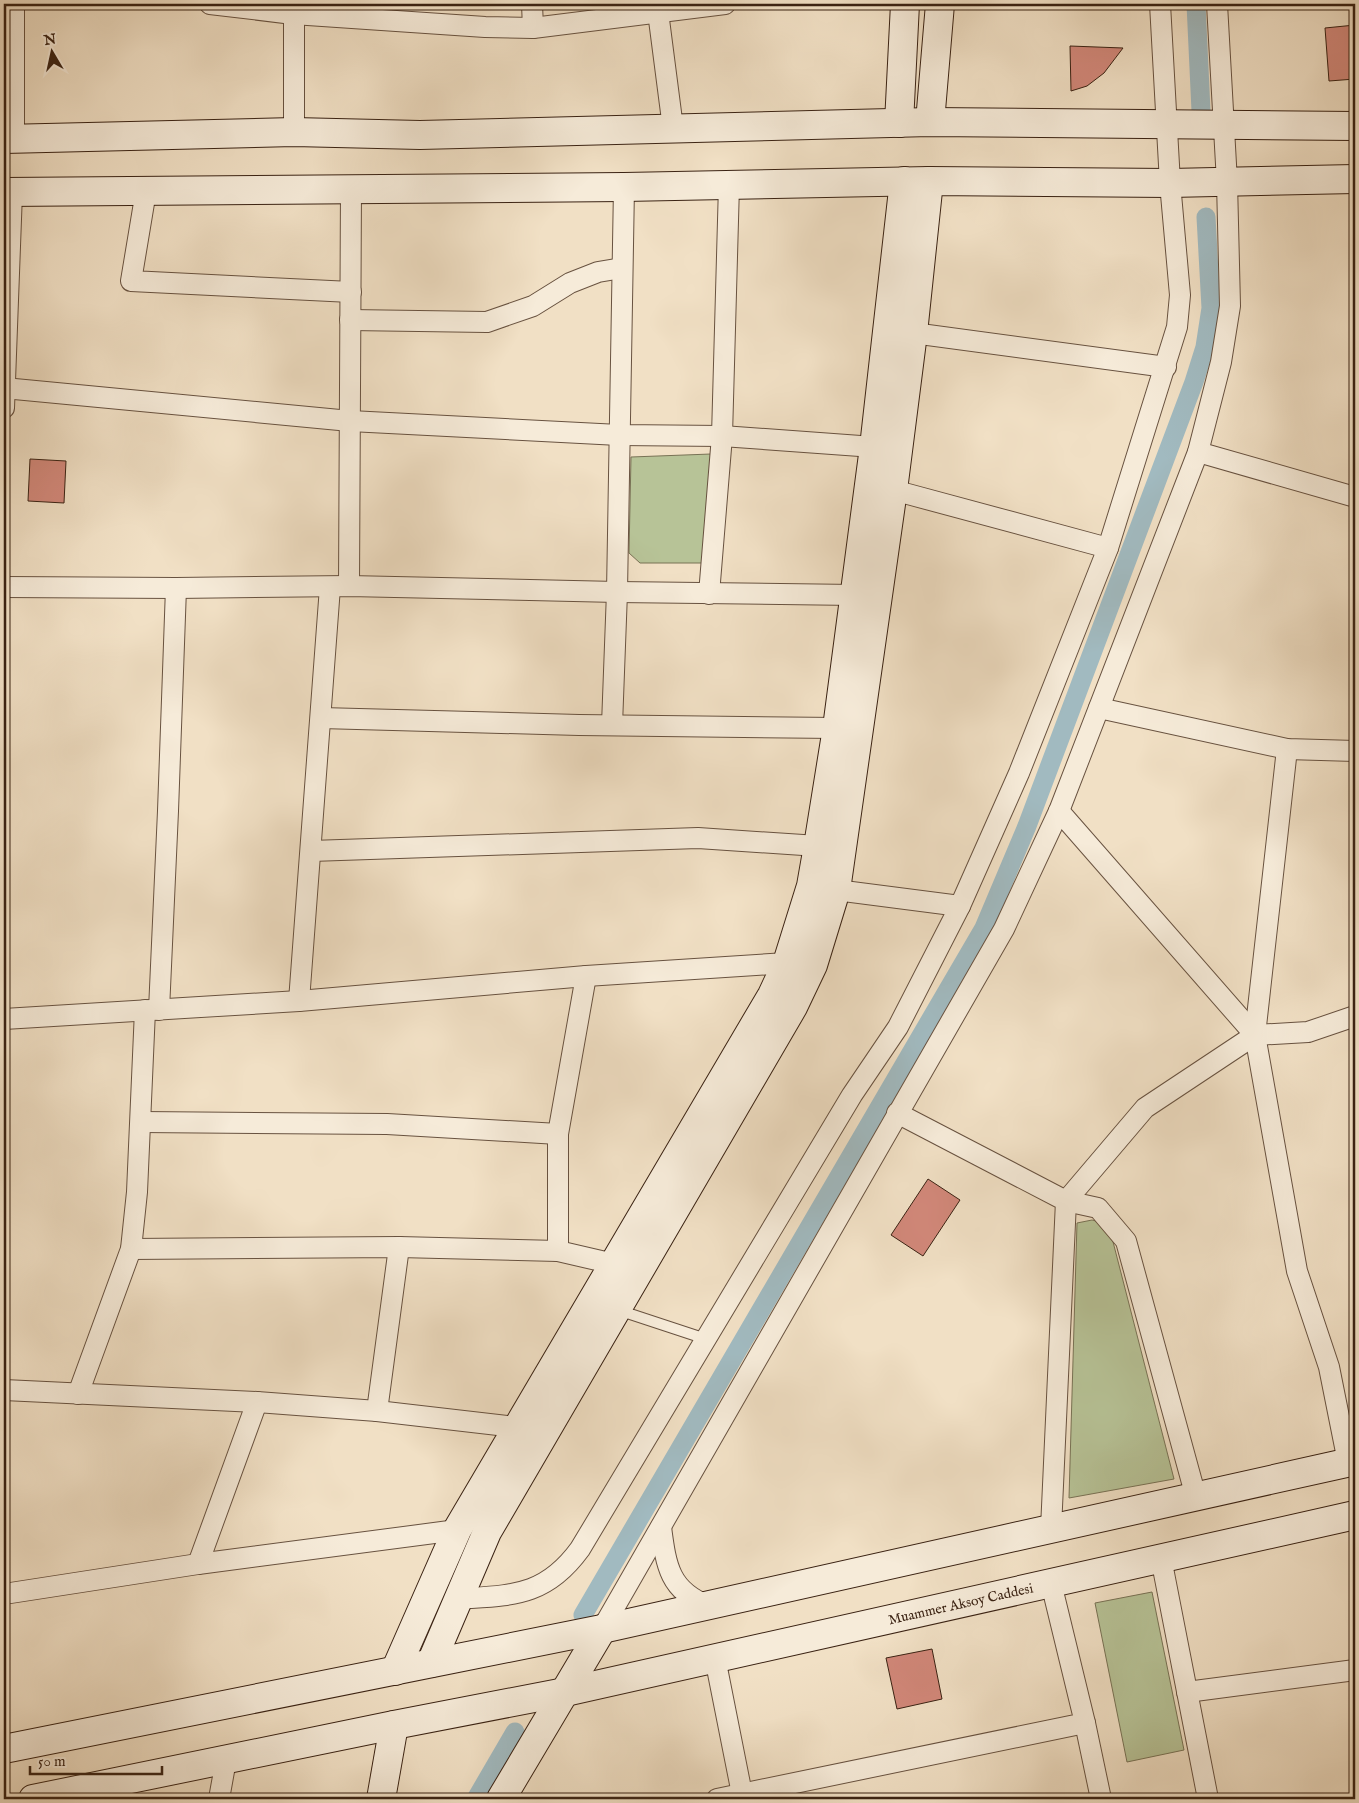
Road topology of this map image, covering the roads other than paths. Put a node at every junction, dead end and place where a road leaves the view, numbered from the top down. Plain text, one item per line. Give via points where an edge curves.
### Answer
1 (14, 4) edge
2 (210, 4) edge
3 (532, 4) edge
4 (725, 4) edge
5 (905, 4) edge
6 (940, 4) edge
7 (1160, 4) edge
8 (1217, 4) edge
9 (294, 9) edge
10 (658, 12) junction
11 (533, 28) junction
12 (930, 122) junction
13 (899, 123) junction
14 (1168, 125) junction
15 (1223, 126) junction
16 (1355, 126) edge
17 (673, 128) junction
18 (294, 132) junction
19 (9, 138) edge
20 (1355, 179) edge
21 (916, 181) junction
22 (1227, 182) junction
23 (1170, 183) junction
24 (729, 185) junction
25 (624, 187) junction
26 (351, 189) junction
27 (146, 191) junction
28 (8, 192) edge
29 (622, 268) junction
30 (351, 292) junction
31 (350, 320) junction
32 (913, 333) junction
33 (1166, 367) junction
34 (4, 388) edge
35 (4, 408) edge
36 (350, 421) junction
37 (618, 435) junction
38 (722, 436) junction
39 (874, 448) junction
40 (1198, 452) junction
41 (893, 490) junction
42 (1355, 497) edge
43 (1108, 548) junction
44 (339, 586) junction
45 (4, 587) edge
46 (176, 588) junction
47 (617, 592) junction
48 (709, 594) junction
49 (855, 595) junction
50 (1100, 708) junction
51 (321, 718) junction
52 (612, 725) junction
53 (837, 728) junction
54 (1287, 749) junction
55 (1355, 751) edge
56 (1059, 811) junction
57 (818, 846) junction
58 (311, 851) junction
59 (836, 890) junction
60 (960, 906) junction
61 (786, 963) junction
62 (586, 976) junction
63 (299, 1001) junction
64 (152, 1010) junction
65 (1355, 1016) edge
66 (4, 1019) edge
67 (1255, 1035) junction
68 (897, 1113) junction
69 (141, 1122) junction
70 (558, 1134) junction
71 (1066, 1201) junction
72 (399, 1247) junction
73 (131, 1249) junction
74 (558, 1251) junction
75 (614, 1264) junction
76 (617, 1309) junction
77 (706, 1339) junction
78 (4, 1390) edge
79 (78, 1394) junction
80 (256, 1402) junction
81 (377, 1411) junction
82 (516, 1427) junction
83 (1352, 1462) edge
84 (1196, 1496) junction
85 (1355, 1515) edge
86 (661, 1527) junction
87 (1051, 1529) junction
88 (457, 1530) junction
89 (1161, 1558) junction
90 (198, 1564) junction
91 (1051, 1583) junction
92 (4, 1594) edge
93 (458, 1599) junction
94 (709, 1606) junction
95 (602, 1630) junction
96 (715, 1658) junction
97 (431, 1663) junction
98 (1355, 1670) edge
99 (395, 1671) junction
100 (565, 1692) junction
101 (1187, 1692) junction
102 (1085, 1722) junction
103 (394, 1724) junction
104 (4, 1749) edge
105 (226, 1760) junction
106 (742, 1797) edge
107 (33, 1799) edge
108 (219, 1799) edge
109 (381, 1799) edge
110 (501, 1799) edge
111 (717, 1799) edge
112 (1101, 1799) edge
113 (1208, 1799) edge

1 - 19 street
2 - 9 street
3 - 11 street
4 - 10 street
5 - 13 street
6 - 12 street
7 - 14 street
8 - 15 street
9 - 11 street via 485,27
9 - 18 street
10 - 11 street
10 - 17 street
12 - 13 street
12 - 14 street
13 - 17 street
14 - 15 street
14 - 23 street
15 - 16 street
15 - 22 street
17 - 18 street via 420,135
18 - 19 street
20 - 22 street
21 - 23 street
21 - 24 street
21 - 32 street
21 - 39 street
22 - 23 street
22 - 40 street via 1230,306 1221,362
23 - 33 street via 1180,295 1177,327
24 - 25 street
24 - 38 street
25 - 26 street
25 - 29 street
26 - 27 street
26 - 30 street
27 - 28 street
27 - 30 street via 131,281
28 - 34 street
29 - 31 street via 598,272 570,283 533,306 486,322
29 - 37 street
30 - 31 street
31 - 36 street
32 - 33 street
32 - 41 street
33 - 43 street
34 - 35 street
34 - 36 street
36 - 37 street
36 - 44 street
37 - 38 street
37 - 47 street
38 - 39 street
38 - 48 street
39 - 49 street
40 - 42 street
40 - 50 street
41 - 43 street
41 - 59 street
43 - 60 street via 1019,774
44 - 46 street
44 - 47 street
44 - 51 street
45 - 46 street
46 - 64 street via 168,811
47 - 48 street
47 - 52 street
48 - 49 street
49 - 53 street
50 - 54 street
50 - 56 street
51 - 52 street
51 - 58 street
52 - 53 street
53 - 57 street
54 - 55 street
54 - 67 street
56 - 67 street
56 - 68 street via 1004,929
57 - 58 street via 698,838
57 - 61 street via 811,886
58 - 63 street
59 - 60 street
59 - 76 street via 813,965 793,1007
60 - 77 street via 898,1027 852,1096
61 - 62 street
61 - 75 street via 772,995
62 - 63 street
62 - 70 street
63 - 64 street
64 - 66 street
64 - 69 street
65 - 67 street via 1308,1032
67 - 71 street via 1145,1108
67 - 83 street via 1297,1271 1329,1366
68 - 71 street
68 - 86 street
69 - 70 street via 387,1124
69 - 73 street
70 - 74 street
71 - 84 street via 1098,1208 1126,1241
71 - 87 street
72 - 73 street
72 - 74 street
72 - 81 street
73 - 79 street
74 - 75 street
75 - 82 street
76 - 77 lane
76 - 93 street via 487,1532
77 - 93 street via 571,1561 549,1580 525,1592
78 - 79 street
79 - 80 street
80 - 81 street
80 - 90 street
81 - 82 street
82 - 88 street
83 - 84 street
84 - 87 street
85 - 89 street, Muammer Aksoy Caddesi
86 - 94 street via 673,1578 686,1594
86 - 95 street
87 - 94 street
88 - 90 street
88 - 99 street
89 - 91 street, Muammer Aksoy Caddesi
89 - 101 street
90 - 92 street
91 - 96 street, Muammer Aksoy Caddesi
91 - 102 street
93 - 97 street
94 - 95 street
95 - 97 street
95 - 100 street
96 - 100 street, Muammer Aksoy Caddesi
96 - 106 street
97 - 99 street
98 - 101 street
99 - 104 street
100 - 103 street, Muammer Aksoy Caddesi
100 - 110 street
101 - 113 street
102 - 106 street
102 - 112 street
103 - 105 street, Muammer Aksoy Caddesi
103 - 109 street
105 - 107 street, Muammer Aksoy Caddesi
105 - 108 street
106 - 111 street

